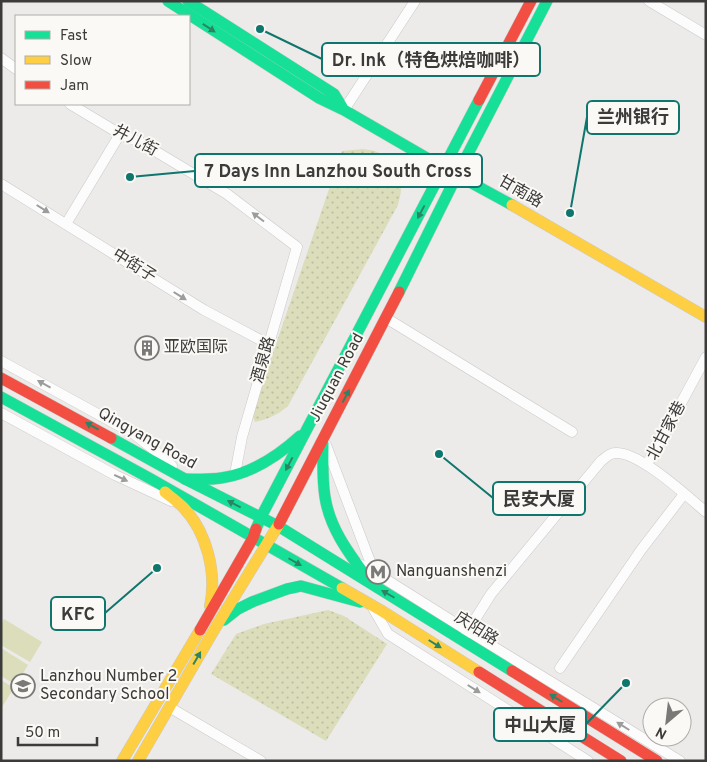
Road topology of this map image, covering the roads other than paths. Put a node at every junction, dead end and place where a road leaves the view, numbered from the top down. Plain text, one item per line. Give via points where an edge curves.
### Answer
1 (168, 1) edge
2 (188, 1) edge
3 (415, 1) edge
4 (531, 1) edge
5 (547, 1) edge
6 (649, 1) edge
7 (190, 15) edge
8 (190, 15) edge
9 (706, 35) edge
10 (1, 58) edge
11 (15, 68) edge
12 (72, 105) edge
13 (344, 110) junction
14 (120, 134) junction
15 (444, 168) junction
16 (457, 176) junction
17 (1, 184) edge
18 (66, 224) junction
19 (297, 246) joint
20 (706, 317) edge
21 (386, 318) junction
22 (268, 344) junction
23 (706, 357) edge
24 (1, 361) edge
25 (1, 378) edge
26 (1, 397) edge
27 (1, 413) edge
28 (308, 428) junction
29 (572, 432) dead end
30 (323, 439) junction
31 (647, 464) junction
32 (234, 474) junction
33 (150, 479) junction
34 (185, 479) junction
35 (684, 494) junction
36 (182, 506) junction
37 (706, 512) edge
38 (261, 517) junction
39 (278, 526) junction
40 (253, 538) junction
41 (267, 545) junction
42 (372, 578) junction
43 (371, 604) junction
44 (208, 627) junction
45 (465, 636) junction
46 (560, 668) dead end
47 (169, 708) junction
48 (122, 761) edge
49 (138, 761) edge
50 (261, 761) edge
51 (588, 761) edge
52 (621, 761) edge
53 (657, 761) edge
54 (680, 761) edge

1 -> 7 main road, 甘南路
2 - 13 main road, 甘南路 via 334,94
3 - 13 street
4 - 15 main road, Jiuquan Road
5 - 16 main road, Jiuquan Road
6 - 9 street
8 -> 13 main road, 甘南路 via 319,98
10 - 11 street
12 - 14 street, 井儿街
13 - 15 main road, 甘南路
14 - 18 street
19 -> 14 street, 井儿街 via 227,194 140,142
15 - 16 main road, 甘南路
15 -> 28 main road, Jiuquan Road
16 - 20 main road, 甘南路
16 - 21 main road, Jiuquan Road
17 -> 18 street, 中街子
18 -> 22 street, 中街子 via 204,310
19 - 22 street, 酒泉路
21 - 29 street
30 -> 21 main road, Jiuquan Road
22 - 32 street, 酒泉路
23 - 31 street, 北甘家巷
34 -> 24 street via 134,434
34 -> 25 main road, Qingyang Road
26 - 33 main road, Qingyang Road
27 -> 36 street via 115,475
28 - 32 main road via 286,449
28 -> 38 main road, Jiuquan Road
30 - 39 main road, Jiuquan Road
30 - 42 street
30 - 42 main road via 324,496 328,514 356,563
31 - 35 street, 北甘家巷
31 - 45 street via 625,454 612,453 601,461 491,594
32 - 34 main road
33 - 36 main road
33 - 40 main road, Qingyang Road
38 -> 34 main road, Qingyang Road
35 - 37 street, 北甘家巷
35 - 46 street via 641,550
36 - 44 main road via 201,534 212,571
38 - 39 main road, Qingyang Road
38 - 40 main road, Jiuquan Road
39 - 41 main road, Jiuquan Road
39 - 42 main road, 庆阳路
40 - 41 main road
40 - 44 main road, Jiuquan Road
41 -> 43 main road
41 - 44 main road, Jiuquan Road
45 -> 42 main road, 庆阳路
43 - 44 main road via 301,586 252,602
43 -> 51 street via 388,634
43 -> 52 main road
47 -> 44 main road, Jiuquan Road
44 - 48 main road, Jiuquan Road
53 -> 45 main road, 庆阳路
54 -> 45 street
47 - 49 main road, Jiuquan Road
47 - 50 street

